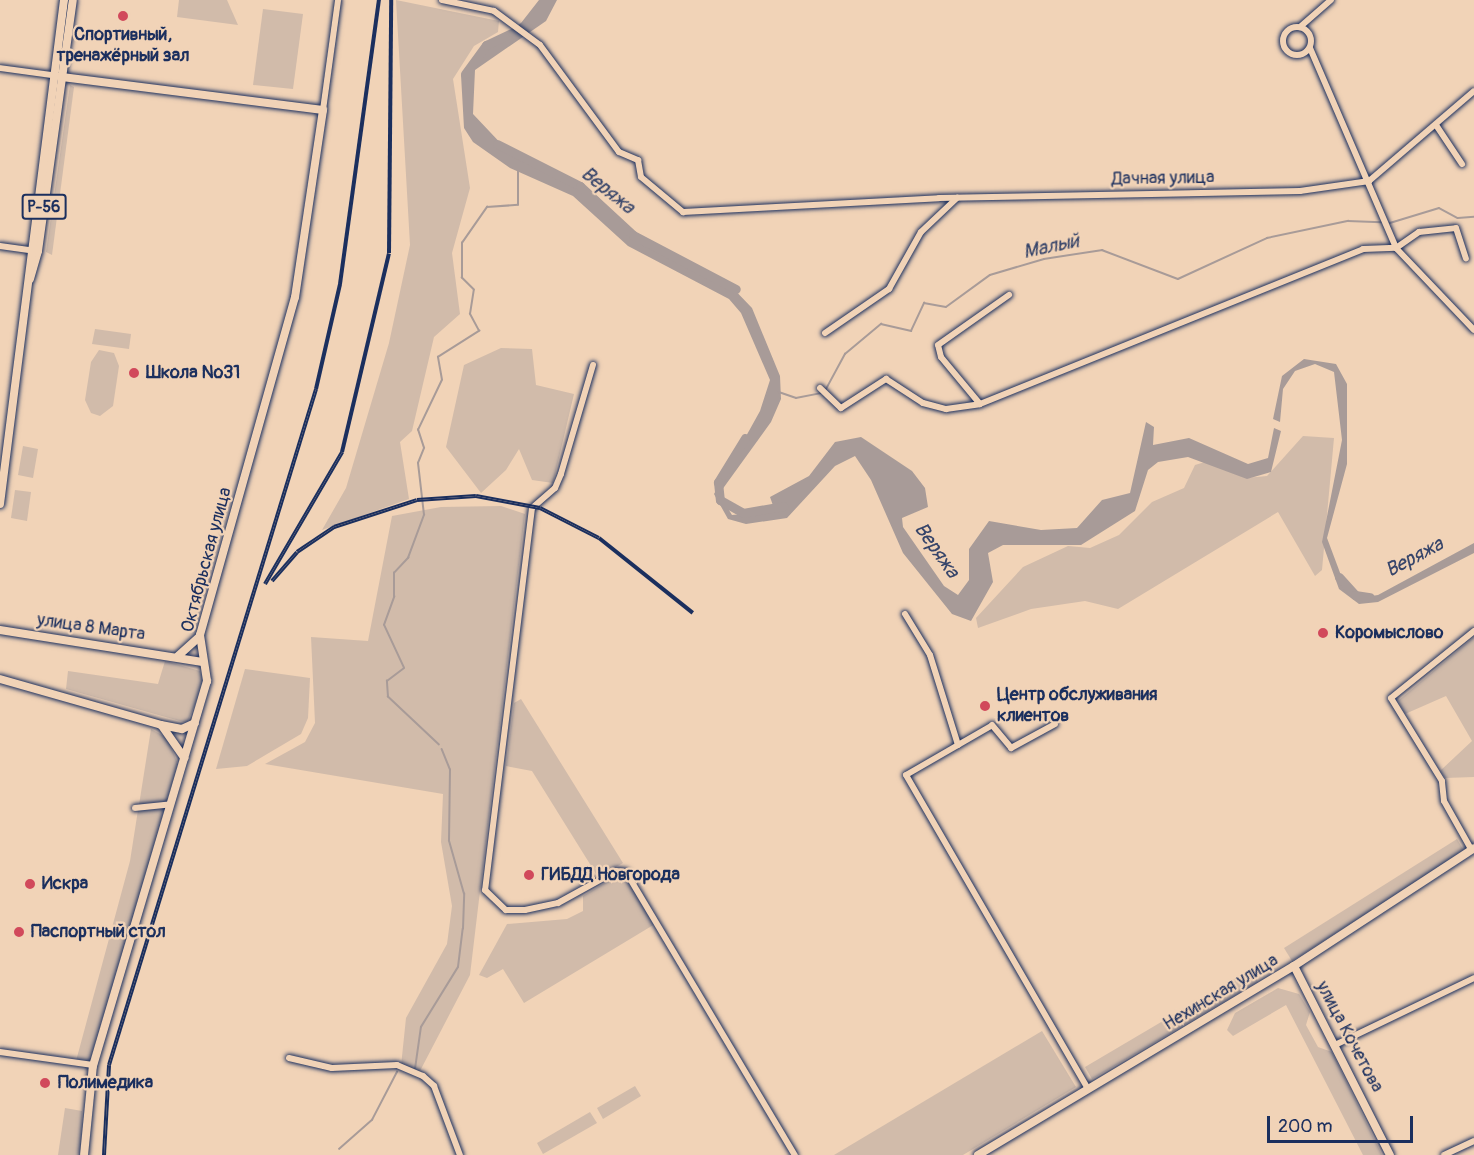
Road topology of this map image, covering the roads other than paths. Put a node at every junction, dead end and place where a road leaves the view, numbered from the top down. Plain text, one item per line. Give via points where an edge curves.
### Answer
1 (64, 0) edge
2 (73, 0) edge
3 (338, 0) edge
4 (442, 0) edge
5 (1331, 0) edge
6 (1300, 27) junction
7 (1310, 48) junction
8 (0, 68) edge
9 (53, 75) junction
10 (62, 77) junction
11 (1474, 91) edge
12 (323, 110) junction
13 (1436, 125) junction
14 (1462, 164) dead end
15 (1369, 181) junction
16 (957, 198) junction
17 (35, 202) junction
18 (45, 204) junction
19 (0, 246) edge
20 (1396, 248) junction
21 (25, 249) junction
22 (1466, 258) dead end
23 (30, 279) junction
24 (1009, 295) dead end
25 (1474, 330) edge
26 (825, 333) dead end
27 (593, 365) dead end
28 (820, 388) dead end
29 (980, 404) junction
30 (0, 504) edge
31 (905, 614) dead end
32 (0, 630) edge
33 (1474, 631) edge
34 (200, 635) junction
35 (178, 656) junction
36 (202, 663) junction
37 (0, 679) edge
38 (195, 723) junction
39 (1055, 724) dead end
40 (161, 725) junction
41 (958, 745) junction
42 (184, 758) junction
43 (171, 804) junction
44 (135, 808) dead end
45 (1473, 849) edge
46 (1294, 966) junction
47 (1474, 978) edge
48 (1337, 1044) junction
49 (0, 1052) edge
50 (289, 1058) dead end
51 (93, 1065) junction
52 (1088, 1089) junction
53 (1474, 1141) edge
54 (84, 1155) edge
55 (460, 1155) edge
56 (795, 1155) edge
57 (978, 1155) edge
58 (1390, 1155) edge
59 (1444, 1155) edge

1 - 9 main road
2 - 10 main road, Р-56
3 - 12 street, Октябрьская улица
4 - 16 street, Дачная улица via 510,18 540,45 620,152 638,160 642,177 682,212
5 - 6 street
6 - 7 street via 1310,35
6 - 7 street via 1286,32 1283,45 1298,56
7 - 15 street
8 - 9 street
9 - 10 street
9 - 17 main road
10 - 12 main road
10 - 18 main road, Р-56
11 - 13 street
12 - 34 main road, Октябрьская улица via 295,297
13 - 14 street
13 - 15 street
15 - 16 street, Дачная улица via 1300,191
15 - 20 street
16 - 26 street via 921,232 889,289
17 - 18 main road
17 - 21 main road
18 - 23 main road, Р-56
19 - 21 street
20 - 22 street via 1419,232 1456,228
20 - 25 street
20 - 29 street via 1353,252
21 - 23 main road
23 - 30 main road, Р-56
24 - 29 street via 938,345 942,357
27 - 56 street via 561,474 555,488 532,508 485,890 506,910 525,909 558,903 616,871 626,872
28 - 29 street via 828,400 841,408 886,379 923,403 946,409
31 - 41 street via 930,655
32 - 35 main road, улица 8 Марта
33 - 45 street via 1391,698 1442,781 1444,801
34 - 35 main road
34 - 36 main road, Октябрьская улица
35 - 36 main road, улица 8 Марта
36 - 38 main road, Октябрьская улица via 207,681
37 - 40 main road
38 - 40 main road via 182,729
38 - 42 main road, Октябрьская улица
39 - 41 street via 1011,747 992,725
40 - 42 main road
41 - 52 street via 906,775
42 - 43 main road, Октябрьская улица
43 - 44 street
43 - 51 main road, Октябрьская улица
45 - 46 main road, Нехинская улица
46 - 48 main road, улица Кочетова
46 - 52 main road, Нехинская улица
47 - 48 street
48 - 58 main road, улица Кочетова
49 - 51 street
50 - 55 street via 332,1068 397,1065 423,1076 434,1086
51 - 54 main road, Октябрьская улица
52 - 57 main road, Нехинская улица
53 - 59 street

